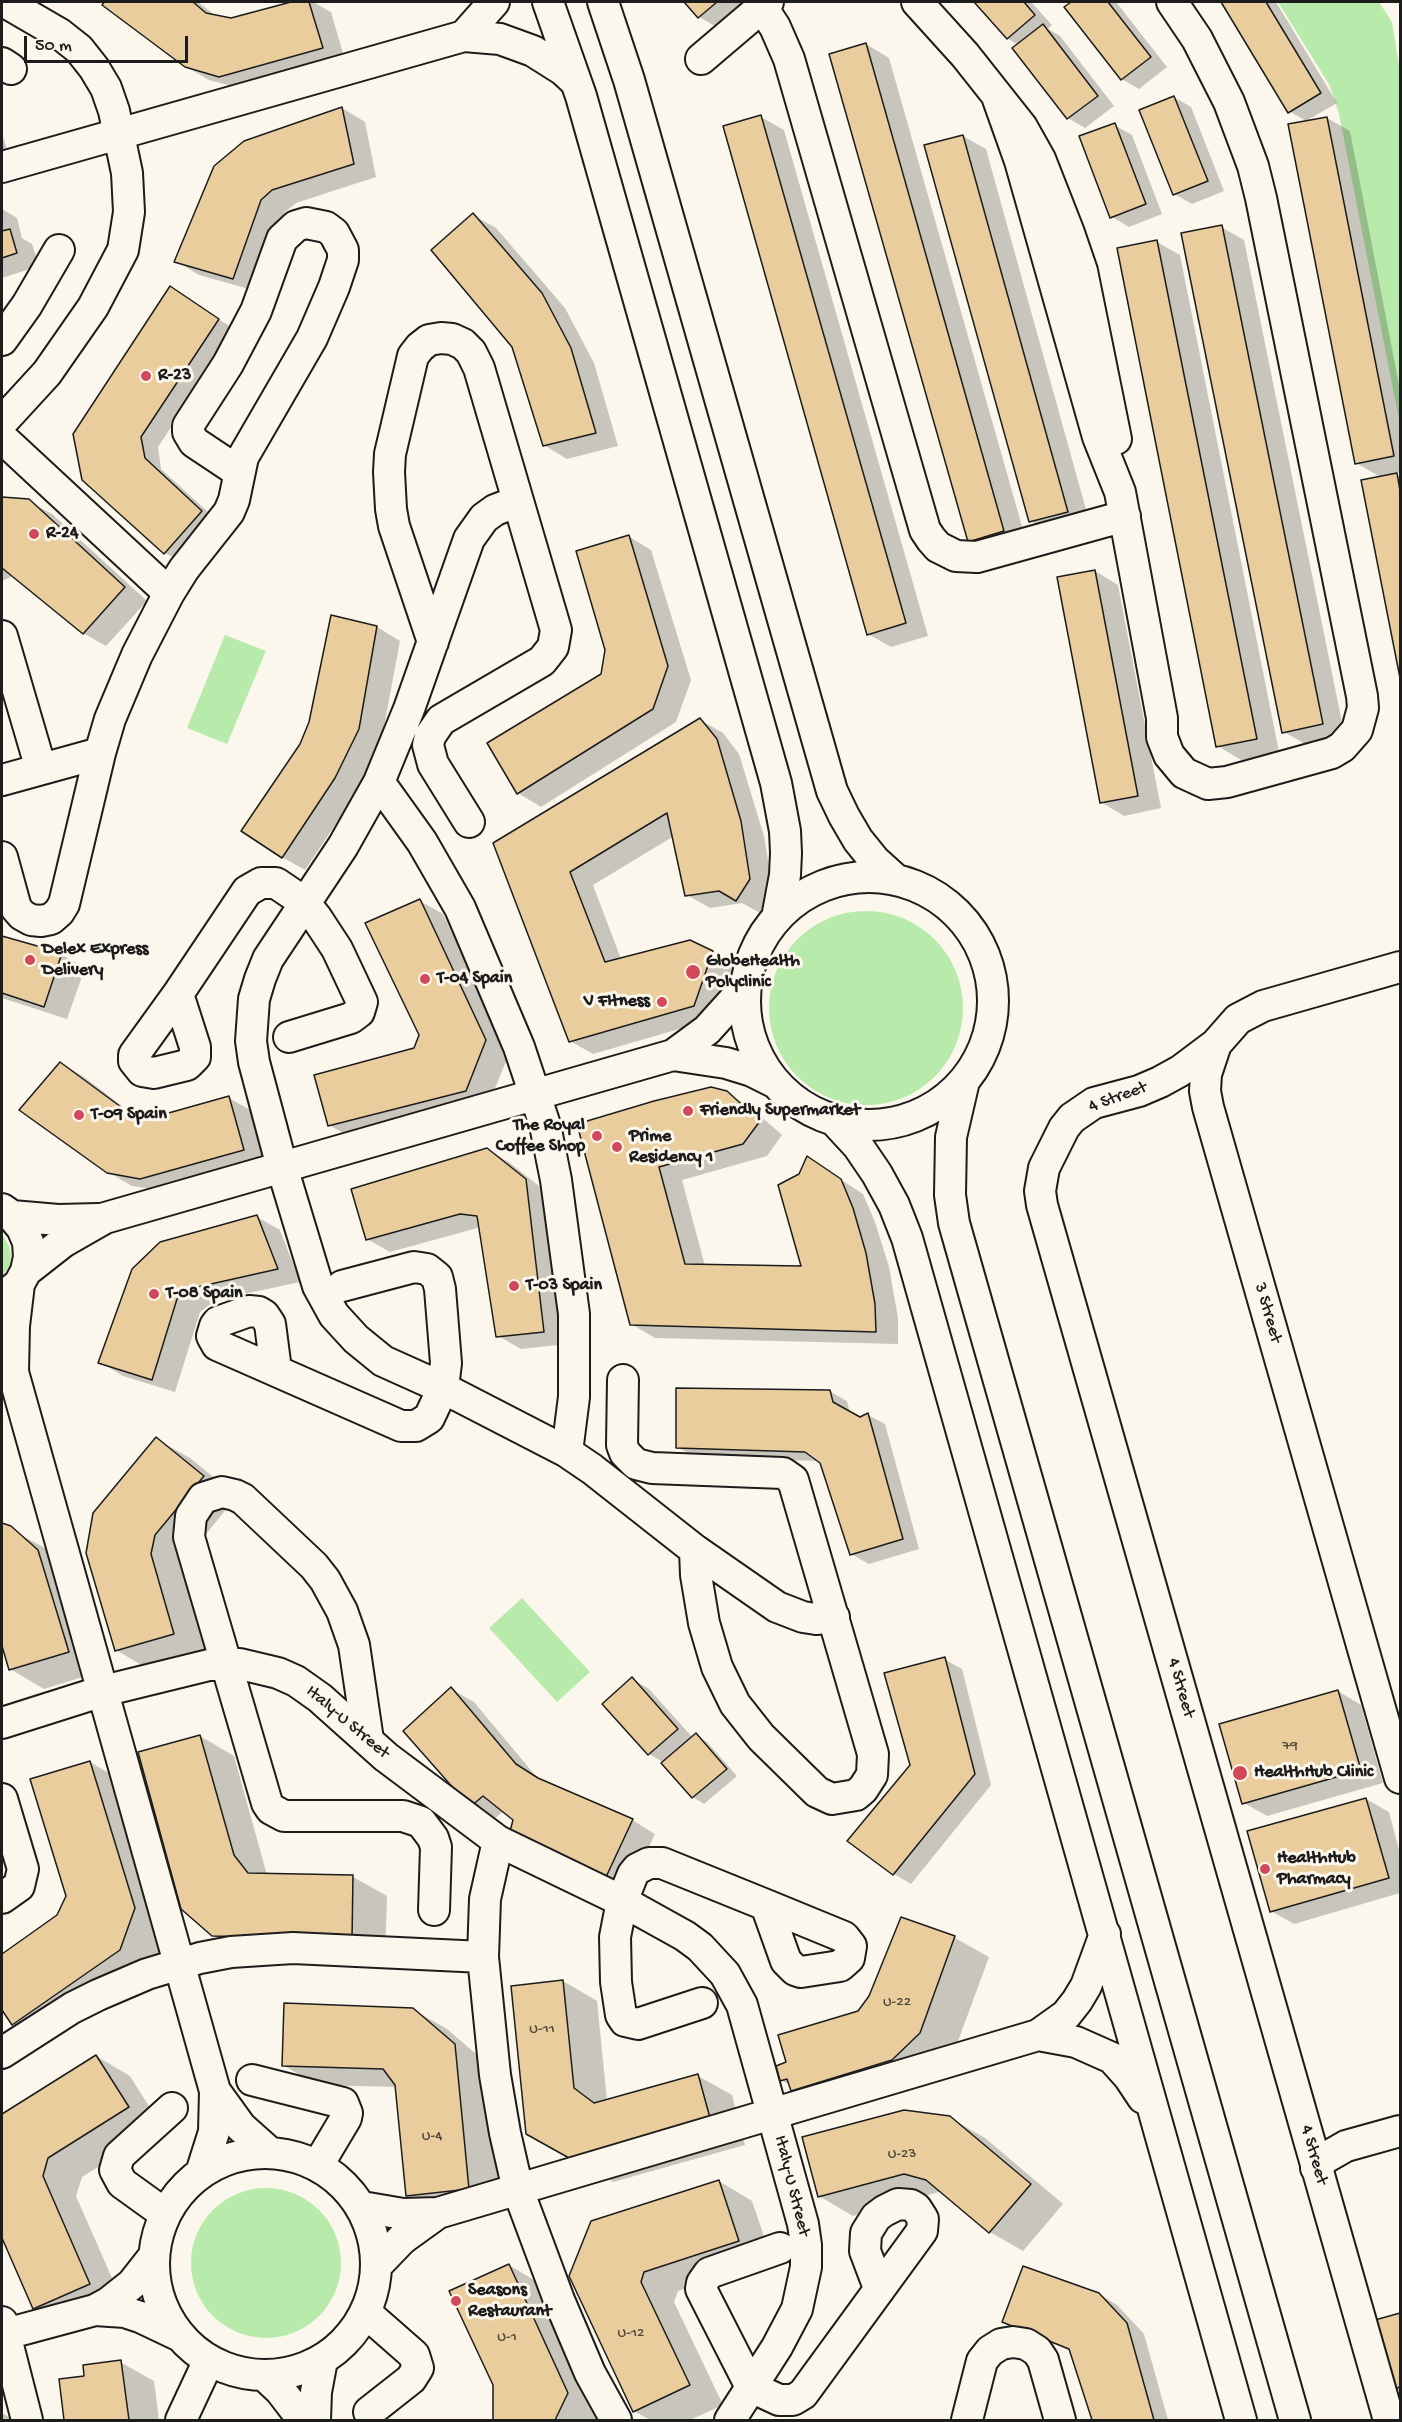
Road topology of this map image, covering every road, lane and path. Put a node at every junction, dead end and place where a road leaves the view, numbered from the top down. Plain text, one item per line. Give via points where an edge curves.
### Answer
1 (5, 2) edge
2 (494, 2) edge
3 (548, 2) edge
4 (917, 2) edge
5 (1172, 2) edge
6 (605, 3) edge
7 (765, 4) edge
8 (464, 36) junction
9 (701, 59) dead end
10 (576, 82) junction
11 (119, 135) junction
12 (2, 166) edge
13 (59, 250) dead end
14 (2, 340) edge
15 (3, 423) edge
16 (238, 472) junction
17 (516, 502) junction
18 (1123, 504) junction
19 (169, 593) junction
20 (2, 636) edge
21 (433, 642) junction
22 (100, 753) junction
23 (41, 769) junction
24 (2, 780) edge
25 (379, 782) junction
26 (469, 822) dead end
27 (2, 857) edge
28 (895, 879) junction
29 (304, 902) junction
30 (777, 918) junction
31 (1401, 967) edge
32 (746, 982) junction
33 (178, 994) dead end
34 (289, 1037) dead end
35 (1216, 1044) junction
36 (673, 1055) junction
37 (964, 1081) junction
38 (776, 1083) junction
39 (536, 1095) junction
40 (834, 1120) junction
41 (282, 1167) junction
42 (5, 1211) edge
43 (105, 1218) junction
44 (15, 1285) edge
45 (342, 1286) dead end
46 (7, 1362) edge
47 (276, 1370) dead end
48 (623, 1380) dead end
49 (443, 1388) junction
50 (567, 1452) junction
51 (695, 1550) junction
52 (834, 1617) junction
53 (227, 1663) junction
54 (103, 1691) junction
55 (2, 1723) edge
56 (368, 1740) junction
57 (1401, 1778) edge
58 (2, 1799) edge
59 (498, 1841) junction
60 (2, 1898) edge
61 (622, 1901) junction
62 (766, 1905) dead end
63 (434, 1910) dead end
64 (1105, 1934) junction
65 (483, 1957) junction
66 (179, 1963) junction
67 (702, 2003) dead end
68 (1038, 2035) junction
69 (2, 2053) edge
70 (252, 2080) dead end
71 (215, 2091) junction
72 (172, 2108) dead end
73 (773, 2114) junction
74 (1156, 2119) junction
75 (1401, 2131) edge
76 (269, 2152) junction
77 (318, 2165) junction
78 (1316, 2168) junction
79 (201, 2173) junction
80 (518, 2190) junction
81 (362, 2209) junction
82 (438, 2213) junction
83 (165, 2214) junction
84 (780, 2248) dead end
85 (154, 2256) junction
86 (377, 2265) junction
87 (879, 2288) dead end
88 (94, 2310) junction
89 (365, 2312) junction
90 (3, 2331) edge
91 (180, 2336) junction
92 (321, 2360) junction
93 (209, 2361) junction
94 (264, 2375) junction
95 (751, 2387) junction
96 (369, 2412) dead end
97 (607, 2417) edge
98 (27, 2421) edge
99 (181, 2421) edge
100 (303, 2421) edge
101 (315, 2421) edge
102 (730, 2421) edge
103 (967, 2421) edge
104 (1060, 2421) edge
105 (1241, 2421) edge
106 (1295, 2421) edge
107 (1389, 2421) edge

1 - 11 street via 79,49 106,88
2 - 8 street
3 - 10 street
4 - 18 street via 998,99 1020,161 1098,437
5 - 18 street via 1197,39 1229,102 1263,210 1358,686 1352,715 1334,737 1275,763 1221,772 1191,761 1162,718
6 - 28 street via 832,791 858,840
7 - 9 street
7 - 18 street via 789,59 931,539 956,556 977,556
8 - 10 street via 500,39 533,51
8 - 11 street
10 - 30 street via 776,783 786,853
11 - 12 street
11 - 15 street via 129,192 123,250 76,334
13 - 14 street
15 - 19 street
16 - 16 street via 312,338 344,260 343,250 326,226 306,223 296,226 282,239 256,311 188,426 194,442
16 - 19 street via 229,512
17 - 21 street via 495,510 469,539
17 - 21 street via 479,368 471,352 452,339 429,340 413,357 410,368 390,454 389,490 394,526
17 - 26 street via 556,639 542,661 441,720 430,736 428,746 433,764
19 - 22 street via 123,687
20 - 23 street
21 - 25 street
22 - 23 street
22 - 27 street via 59,912 41,921 22,915 16,908
23 - 24 street
25 - 29 street via 343,846
25 - 39 street via 422,842 460,908
28 - 30 street via 863,877 831,883 802,897
28 - 37 street via 927,891 955,910 977,937 990,969 994,1003 988,1037
29 - 33 street via 276,883 261,883 247,891
29 - 34 street via 332,940 362,1002 359,1012 351,1018
29 - 41 street via 268,959 251,1020 254,1062
30 - 32 street via 752,959
31 - 35 street, 3 Street via 1263,1006 1238,1019
32 - 36 street via 707,1030
32 - 38 street via 750,1036 760,1061
35 - 57 street, 3 Street via 1206,1074 1208,1107
35 - 78 street, 4 Street via 1160,1082 1082,1109 1064,1128 1044,1168 1040,1191
36 - 38 street via 726,1063
36 - 39 street
37 - 40 street via 943,1101 918,1115 891,1123 862,1125
37 - 106 street via 950,1146 954,1223
38 - 40 street via 802,1106
39 - 41 street
39 - 50 street via 552,1156 574,1314 574,1397
40 - 64 street via 877,1174 907,1238
41 - 43 street
41 - 49 street via 318,1286 334,1315 383,1361
42 - 43 street via 58,1220
42 - 44 street via 22,1228 28,1242 29,1257
43 - 44 street via 63,1242
44 - 46 street via 14,1326
45 - 49 street via 414,1267 433,1272 440,1289 446,1363
46 - 54 street
47 - 49 street via 409,1427 429,1418
48 - 52 street via 622,1445 636,1464 652,1468 783,1473 793,1480
49 - 50 street
50 - 51 street
51 - 52 street via 777,1607 802,1617
51 - 52 street via 704,1623 717,1667 735,1704 810,1787 824,1796 840,1799 863,1789 874,1765
53 - 54 street, Italy-U Street
53 - 56 street, Italy-U Street via 259,1667 296,1681
53 - 56 street via 189,1537 196,1506 209,1494 222,1492 243,1499 266,1520 314,1566 334,1595 354,1645
53 - 63 street via 271,1809 284,1816 404,1816 422,1822 436,1847
54 - 55 street, Italy-U Street
54 - 66 street
56 - 59 street, Italy-U Street
58 - 60 street via 24,1869 19,1886
59 - 61 street, Italy-U Street
59 - 65 street via 485,1899
61 - 62 street via 638,1869 656,1862
61 - 67 street via 615,1946 616,1982 625,2021 638,2024
61 - 73 street, Italy-U Street via 685,1936 725,1974 742,2005
64 - 68 street, Italy-U Street via 1077,2001 1066,2015
64 - 74 street
65 - 66 street via 284,1948 231,1952
65 - 80 street via 495,2075
66 - 69 street via 98,1995
66 - 71 street
68 - 73 street, Italy-U Street
68 - 74 street, Italy-U Street via 1076,2042 1112,2058
70 - 77 street via 343,2103 345,2118
71 - 76 street via 241,2127
71 - 79 street via 213,2133
72 - 83 street via 119,2156 115,2170 122,2182
73 - 80 street, Italy-U Street
73 - 95 street, Italy-U Street via 803,2224 806,2267 789,2329
74 - 105 street
75 - 78 street via 1346,2146
76 - 77 street
76 - 79 street via 234,2157
77 - 81 street via 341,2181
78 - 107 street, 4 Street
79 - 83 street via 187,2184
80 - 82 street, Italy-U Street
80 - 97 street
81 - 82 street, Italy-U Street
81 - 86 street via 370,2223
82 - 86 street, Italy-U Street via 402,2239
83 - 85 street
84 - 95 street, Italy-U Street via 714,2270 702,2283 702,2295
85 - 88 street via 121,2295
85 - 91 street via 159,2299
86 - 89 street via 374,2290
87 - 95 street via 803,2394 793,2400 779,2400
88 - 90 street
88 - 91 street via 126,2312
89 - 92 street via 347,2339
89 - 96 street via 414,2355 418,2368 411,2379
90 - 98 street
91 - 93 street
92 - 94 street via 294,2371
92 - 101 street
93 - 94 street
93 - 99 street
94 - 100 street
95 - 102 street, Italy-U Street
103 - 104 street via 982,2361 1001,2344 1013,2342 1031,2348 1043,2361

